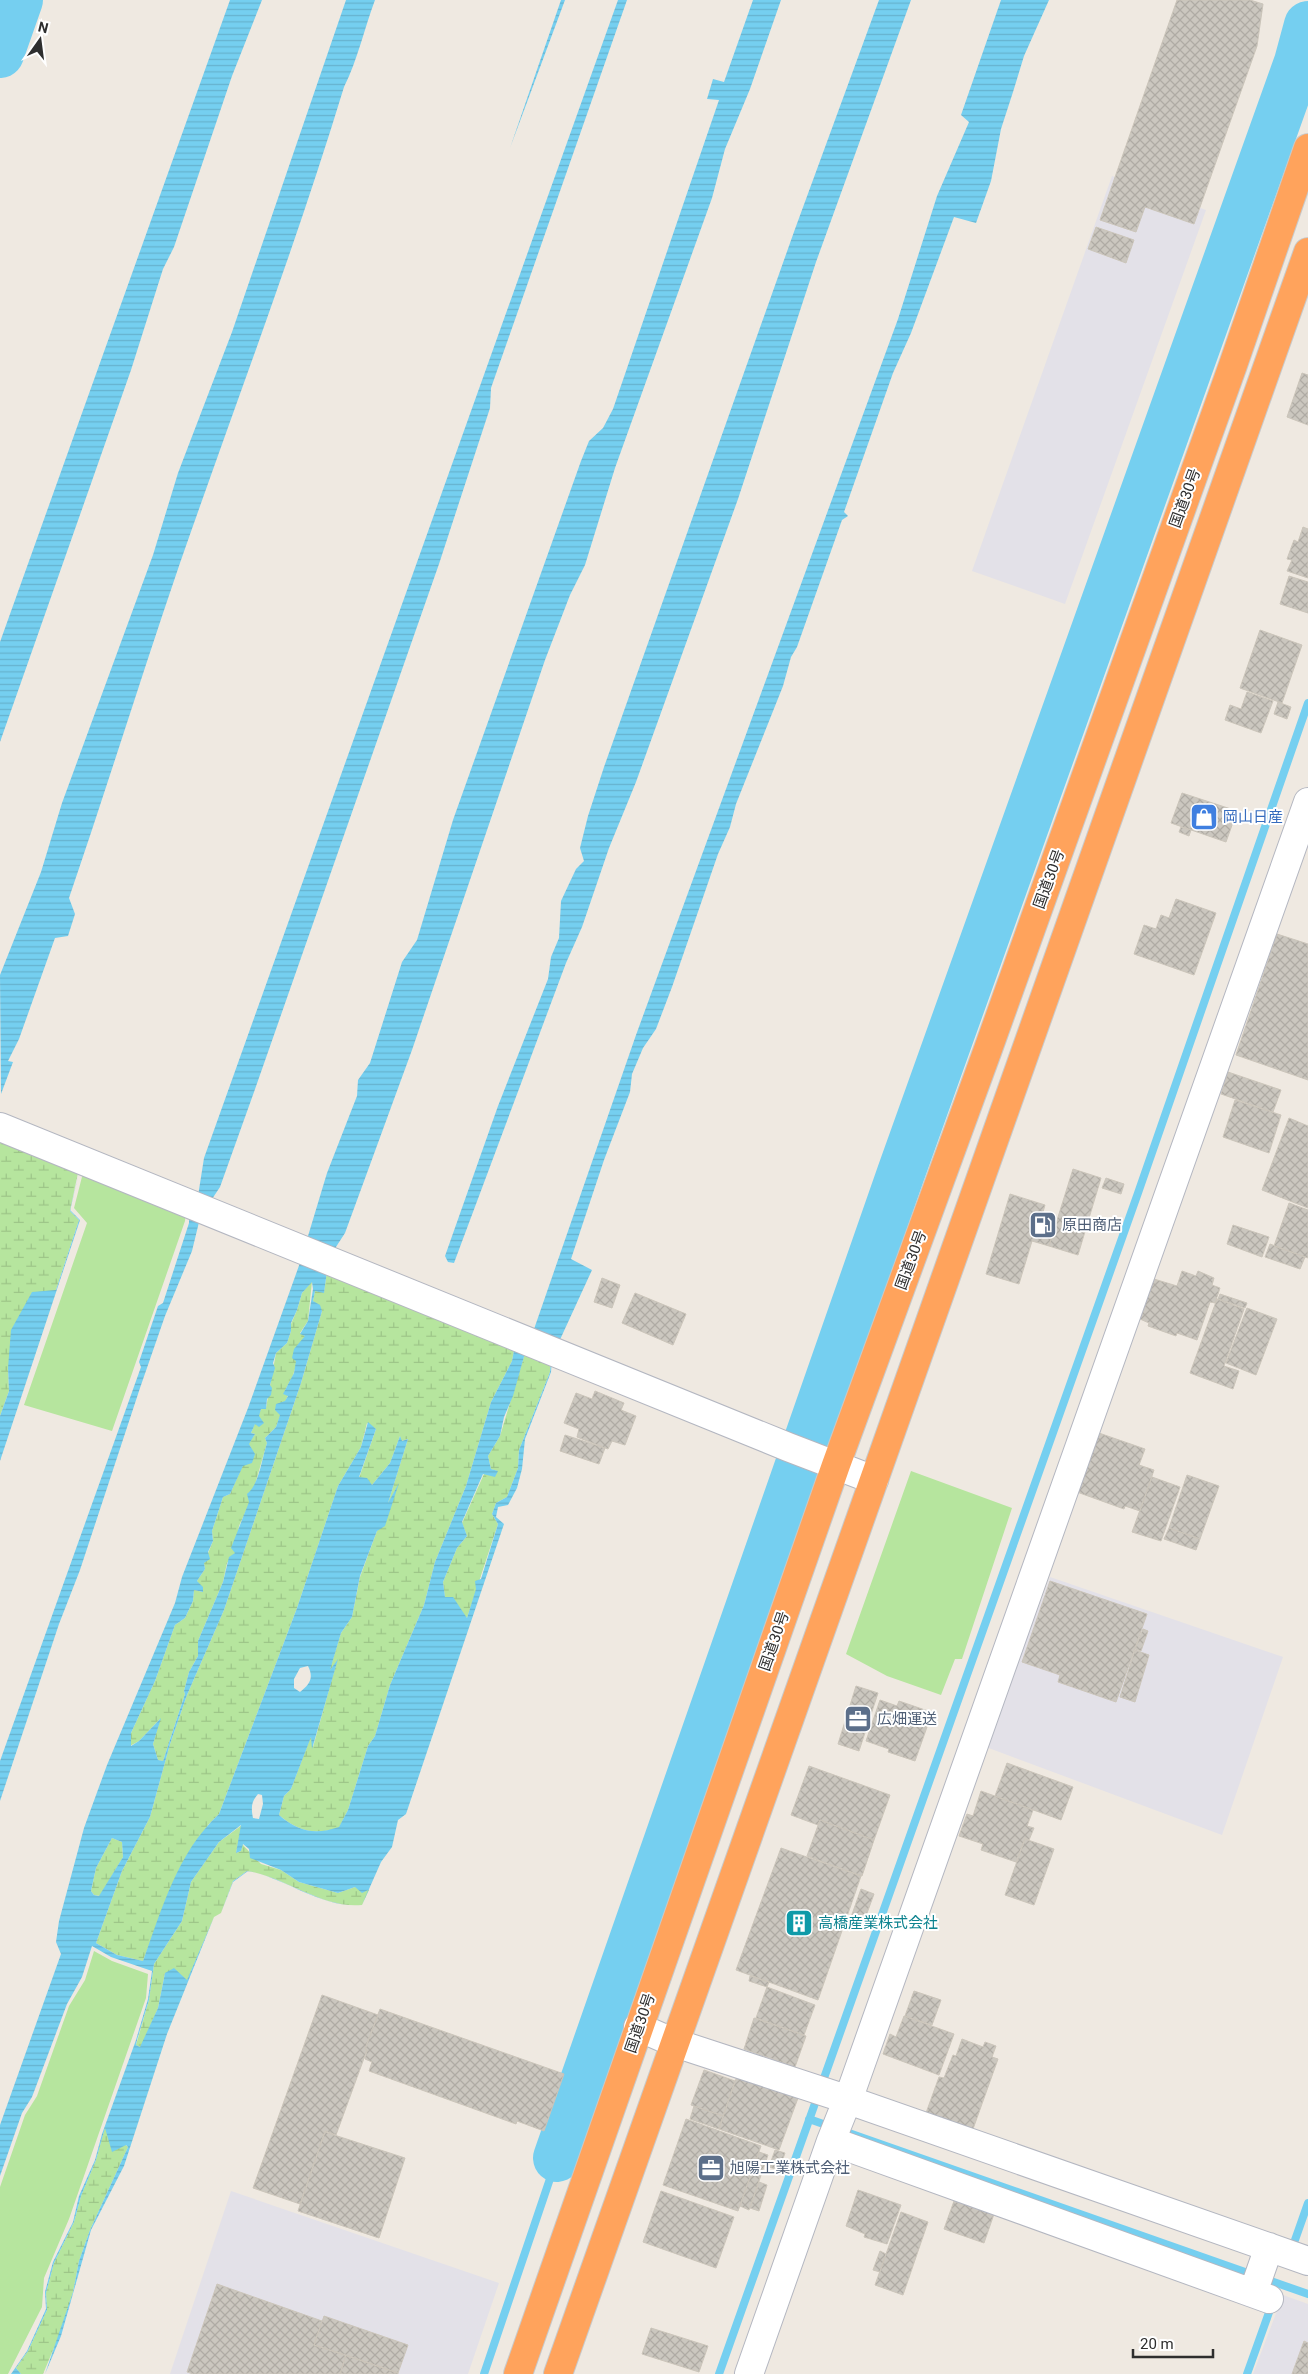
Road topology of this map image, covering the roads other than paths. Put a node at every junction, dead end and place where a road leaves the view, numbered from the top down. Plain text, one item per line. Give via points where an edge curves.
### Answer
1 (1308, 148) edge
2 (1308, 252) edge
3 (1308, 802) edge
4 (0, 1127) edge
5 (828, 1462) junction
6 (874, 1480) junction
7 (638, 2027) junction
8 (675, 2043) junction
9 (832, 2111) junction
10 (1308, 2261) edge
11 (1262, 2278) junction
12 (518, 2374) edge
13 (558, 2374) edge
14 (749, 2374) edge

1 - 5 highway, 国道30号 via 1074,807
2 - 6 highway
3 - 9 street
4 - 5 street
5 - 6 street
5 - 7 highway, 国道30号
6 - 8 highway
7 - 8 street
7 - 12 highway, 国道30号
8 - 9 street
8 - 13 highway
9 - 11 street
9 - 11 street
9 - 14 street
10 - 11 street

